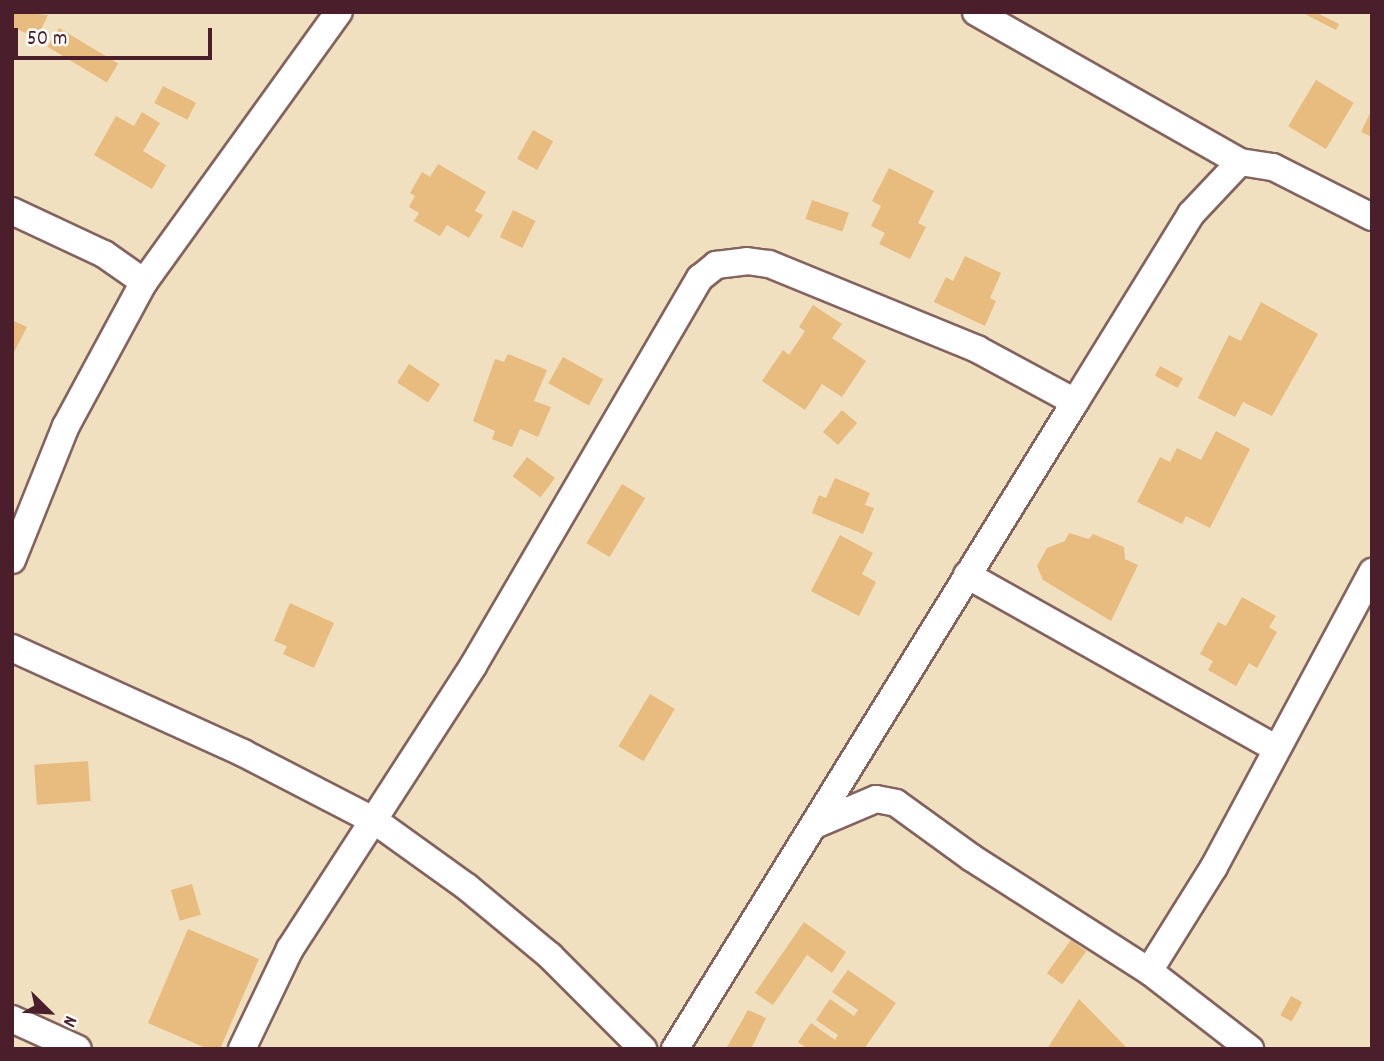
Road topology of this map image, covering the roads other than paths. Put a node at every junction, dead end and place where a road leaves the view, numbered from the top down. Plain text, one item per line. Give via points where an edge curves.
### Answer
1 (339, 12) edge
2 (976, 12) edge
3 (1240, 162) junction
4 (12, 211) edge
5 (1372, 217) edge
6 (144, 282) junction
7 (1075, 402) junction
8 (12, 560) edge
9 (1372, 572) edge
10 (967, 575) junction
11 (12, 648) edge
12 (1277, 749) junction
13 (375, 821) junction
14 (817, 824) junction
15 (1149, 971) junction
16 (12, 1018) edge
17 (78, 1049) edge
18 (242, 1049) edge
19 (643, 1049) edge
20 (675, 1049) edge
21 (1250, 1049) edge

1 - 6 street
2 - 3 street
3 - 5 street via 1273,167
3 - 7 street via 1191,214
4 - 6 street via 104,254
6 - 8 street via 66,426
7 - 10 street
7 - 13 street via 977,349 769,264 716,265 700,278 473,666
9 - 12 street
10 - 12 street
10 - 14 street
11 - 13 street via 243,753
12 - 15 street via 1214,867
13 - 18 street via 290,949
13 - 19 street via 467,887 550,956
14 - 15 street via 876,799 896,803 972,858
14 - 20 street
15 - 21 street
16 - 17 street

